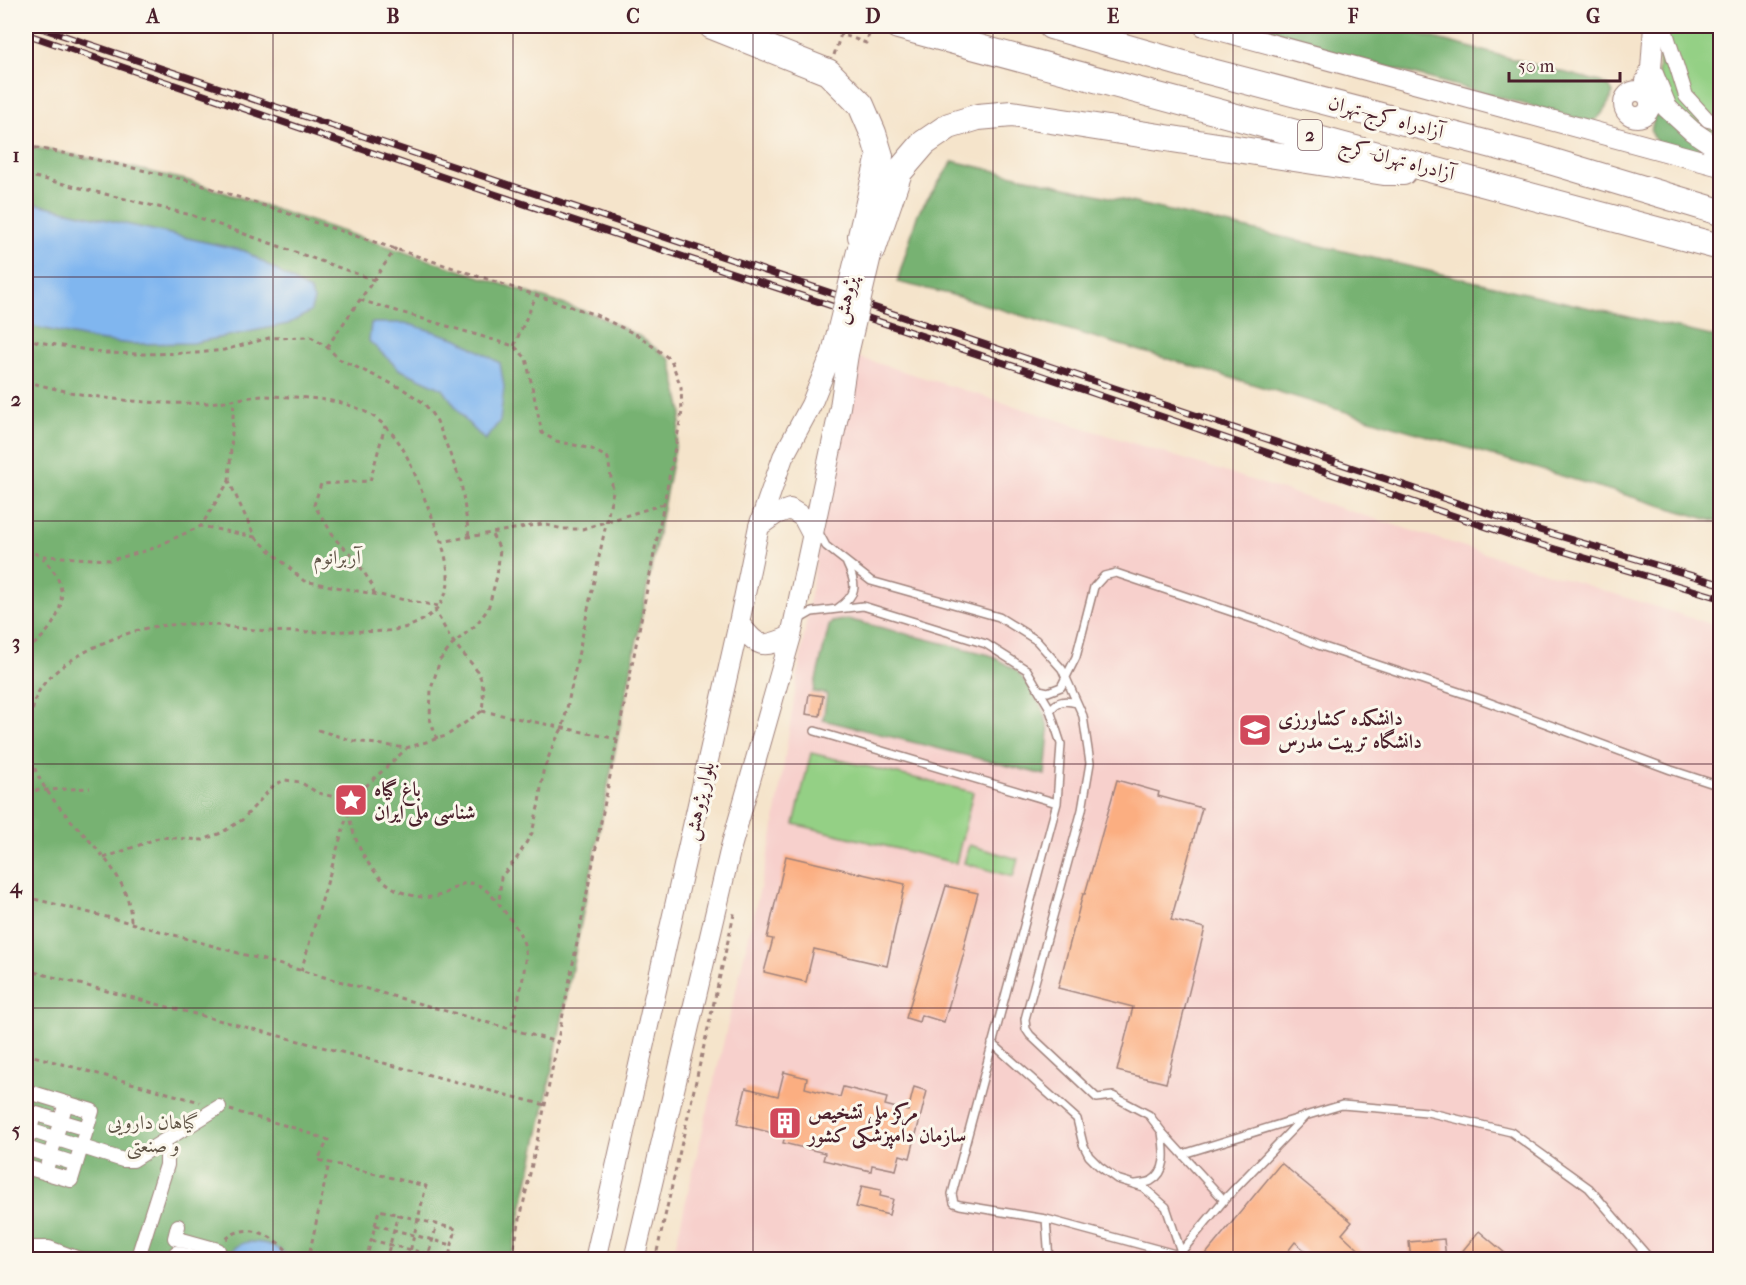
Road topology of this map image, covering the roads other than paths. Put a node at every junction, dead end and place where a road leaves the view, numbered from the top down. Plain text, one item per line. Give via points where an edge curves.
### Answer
1 (712, 26) edge
2 (898, 26) edge
3 (1052, 26) edge
4 (1204, 26) edge
5 (1654, 26) edge
6 (1664, 26) edge
7 (1651, 69) junction
8 (1634, 116) junction
9 (1720, 123) edge
10 (1610, 136) junction
11 (1650, 147) junction
12 (1720, 150) edge
13 (1720, 166) edge
14 (1449, 172) junction
15 (1720, 213) edge
16 (1720, 247) edge
17 (865, 249) junction
18 (840, 353) junction
19 (759, 526) junction
20 (814, 531) junction
21 (846, 562) junction
22 (836, 609) junction
23 (739, 622) junction
24 (793, 629) junction
25 (1066, 679) junction
26 (1039, 690) junction
27 (1077, 703) junction
28 (1050, 711) junction
29 (814, 731) dead end
30 (1720, 786) edge
31 (1057, 803) junction
32 (992, 1043) junction
33 (26, 1091) edge
34 (40, 1095) junction
35 (66, 1103) junction
36 (219, 1107) road end
37 (30, 1112) edge
38 (1305, 1116) junction
39 (61, 1121) junction
40 (87, 1129) junction
41 (28, 1130) edge
42 (1162, 1132) junction
43 (55, 1139) junction
44 (162, 1144) junction
45 (26, 1147) edge
46 (81, 1147) junction
47 (1183, 1154) junction
48 (50, 1156) junction
49 (76, 1164) junction
50 (26, 1167) edge
51 (45, 1173) junction
52 (1136, 1184) junction
53 (1224, 1200) junction
54 (1046, 1219) junction
55 (178, 1226) dead end
56 (26, 1248) edge
57 (218, 1250) road end
58 (1181, 1252) junction
59 (188, 1253) edge
60 (82, 1260) edge
61 (137, 1260) edge
62 (595, 1260) edge
63 (634, 1260) edge
64 (1048, 1260) edge
65 (1651, 1260) edge

1 - 17 highway via 828,72 861,105 880,156
2 - 14 highway, آزادراه تهران-کرج / 2
3 - 15 highway, آزادراه کرج-تهران / 2 via 1527,154
4 - 10 street
5 - 7 street
6 - 9 street via 1686,96 1707,120
7 - 8 street via 1641,92 1626,97 1624,106
7 - 12 street via 1667,108
8 - 10 street
8 - 11 street
10 - 11 street
11 - 13 street
14 - 16 highway, آزادراه تهران-کرج / 2
14 - 17 highway via 1384,172 1012,114 978,117 949,126 924,143 898,172
17 - 18 street, پژوهش, bridge
18 - 19 street, بلوار پژوهش via 783,457
18 - 20 street via 840,407
19 - 20 street via 790,509
19 - 23 street, بلوار پژوهش
20 - 21 lane
20 - 24 street
21 - 22 lane via 855,581 854,592
21 - 25 lane via 871,581 999,617 1036,640
22 - 24 lane via 812,612
22 - 26 lane via 863,606 986,644 1027,670
23 - 24 street via 751,639 762,645 773,644
23 - 62 street, بلوار پژوهش
24 - 63 street via 731,847
25 - 26 lane via 1056,691
25 - 27 lane
25 - 30 lane via 1076,657 1094,587 1104,576 1116,573
26 - 28 lane
27 - 28 lane via 1058,702
27 - 42 lane via 1083,716 1089,763 1082,810 1025,1019 1026,1029 1097,1098 1113,1096 1130,1103 1149,1115
28 - 31 lane via 1062,744
29 - 31 lane
31 - 32 lane
32 - 52 lane via 1077,1119 1083,1144 1099,1166 1117,1179
32 - 54 lane via 952,1194 954,1203
33 - 34 street
34 - 35 street
34 - 37 street
35 - 39 street
35 - 40 street via 92,1111
36 - 44 street
37 - 39 street
37 - 41 street
38 - 47 lane
38 - 53 lane
38 - 65 lane via 1342,1105 1416,1111 1511,1132 1589,1188
39 - 40 street
39 - 43 street
40 - 46 street
41 - 43 street
41 - 45 street
42 - 47 lane
42 - 52 lane via 1162,1169 1151,1181
43 - 46 street
43 - 48 street
44 - 46 street via 133,1160
44 - 61 street via 167,1165
45 - 48 street
46 - 49 street
47 - 53 lane
48 - 49 street
48 - 51 street
49 - 51 street via 71,1180
50 - 51 street
52 - 58 lane via 1166,1207
53 - 58 lane
54 - 58 lane via 1168,1253
54 - 64 lane
55 - 59 street via 175,1238
56 - 60 street via 49,1248
57 - 59 street

